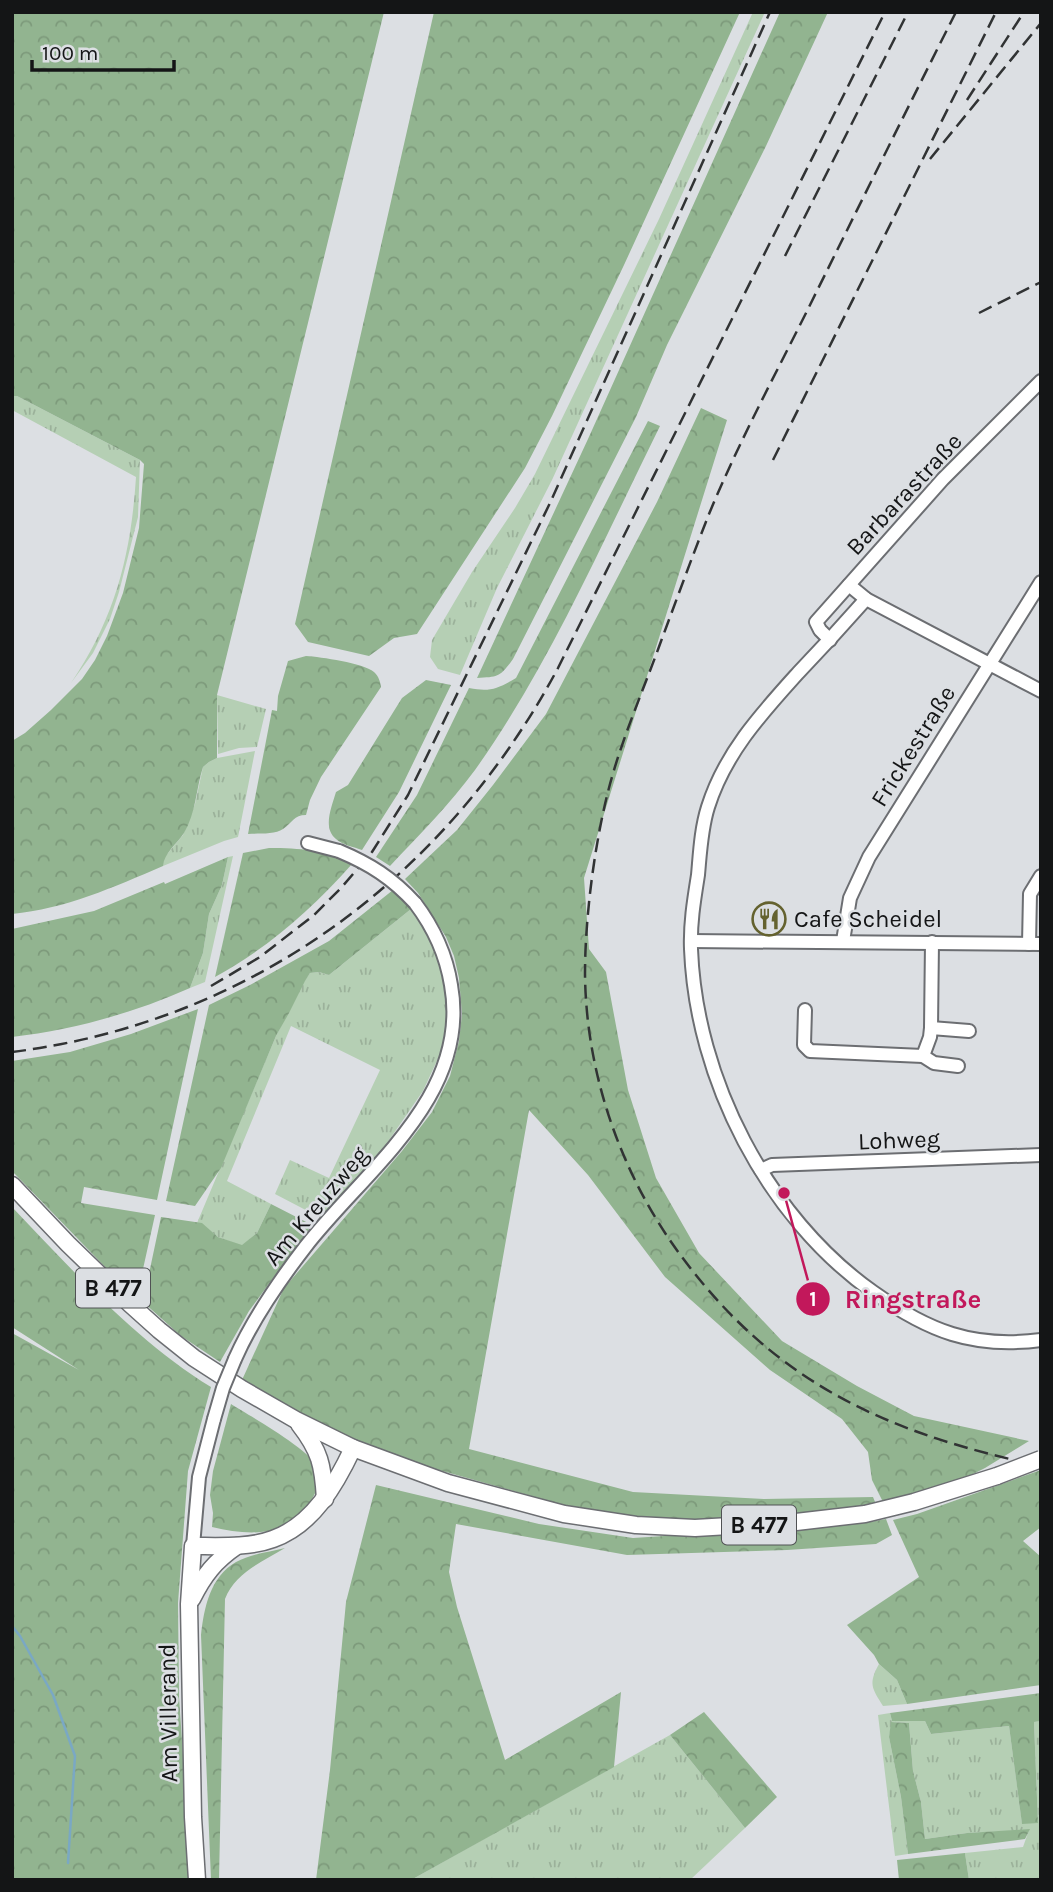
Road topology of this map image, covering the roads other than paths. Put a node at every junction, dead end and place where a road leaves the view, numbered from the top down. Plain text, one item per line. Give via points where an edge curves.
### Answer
1 (1041, 381) edge
2 (1041, 582) edge
3 (849, 585) junction
4 (866, 599) junction
5 (830, 640) junction
6 (989, 663) junction
7 (1041, 691) edge
8 (309, 843) dead end
9 (1041, 876) edge
10 (691, 941) junction
11 (843, 941) junction
12 (932, 942) junction
13 (1035, 944) edge
14 (805, 1010) dead end
15 (931, 1028) junction
16 (970, 1031) dead end
17 (923, 1056) junction
18 (958, 1066) dead end
19 (1041, 1155) edge
20 (761, 1170) junction
21 (12, 1185) edge
22 (1041, 1340) edge
23 (296, 1420) junction
24 (353, 1448) junction
25 (1041, 1460) edge
26 (325, 1499) junction
27 (192, 1546) junction
28 (237, 1546) junction
29 (189, 1604) junction
30 (197, 1880) edge

1 - 3 street, Barbarastraße via 943,479
2 - 6 street, Frickestraße
3 - 4 street
3 - 5 street, Barbarastraße via 816,622
4 - 5 street
4 - 6 street
5 - 10 street via 759,717 722,769 706,811
6 - 7 street
6 - 11 street, Frickestraße via 869,857 850,898
8 - 27 street, Am Kreuzweg, bridge via 339,851 380,871 415,904 430,924 446,961 455,1004 453,1028 436,1083 410,1127 306,1245 259,1312 235,1359 199,1476
9 - 13 street via 1030,894
10 - 11 street
10 - 20 street via 705,1038 733,1118
11 - 12 street
12 - 13 street
12 - 15 street
14 - 17 street via 804,1045 810,1051
15 - 16 street
15 - 17 street
17 - 18 street via 933,1063
19 - 20 street, Lohweg via 772,1165
20 - 22 street via 791,1215 831,1259 894,1307 937,1330 972,1340
21 - 23 main road, B 477 via 159,1330 225,1378
23 - 24 main road, B 477
23 - 26 main road via 320,1459
24 - 25 main road, B 477, bridge via 448,1483 564,1514 695,1528 865,1514
24 - 26 main road
26 - 28 main road via 298,1525 273,1539
27 - 28 main road
27 - 29 main road, Am Villerand
28 - 29 main road via 202,1578
29 - 30 main road, Am Villerand

